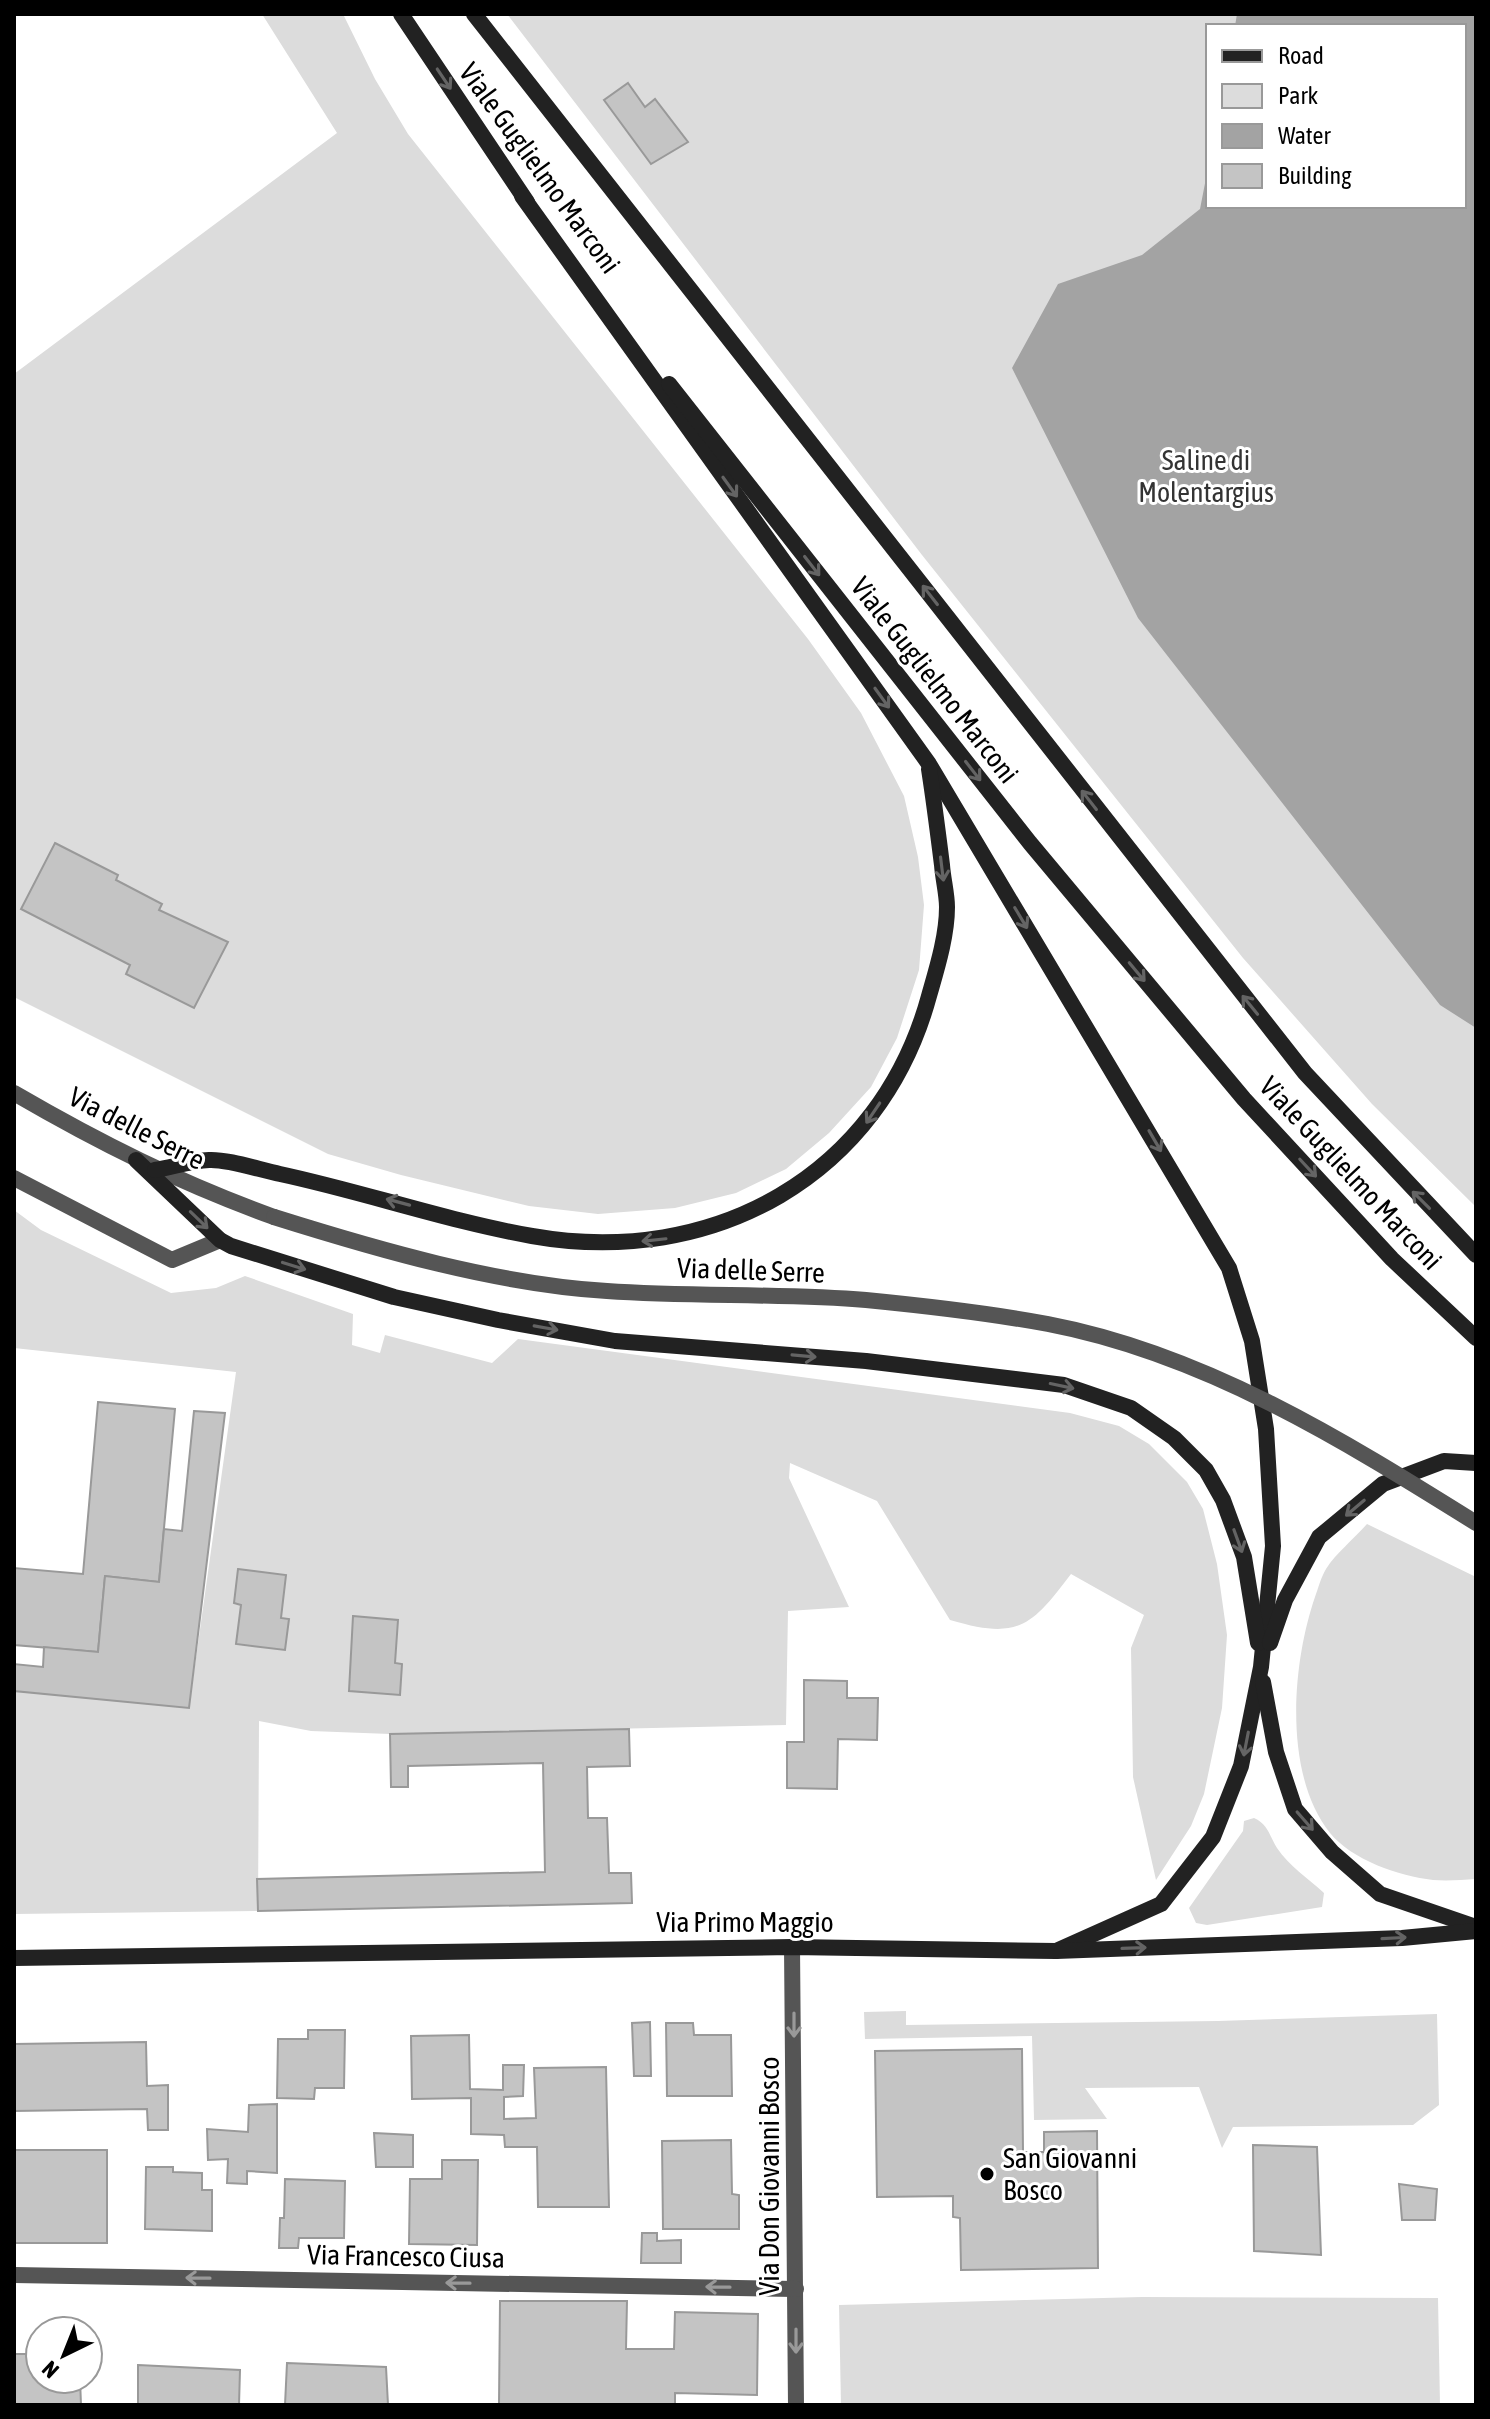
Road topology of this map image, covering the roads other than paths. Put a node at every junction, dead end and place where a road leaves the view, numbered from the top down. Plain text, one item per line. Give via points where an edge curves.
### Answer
1 (401, 14) edge
2 (474, 14) edge
3 (522, 196) junction
4 (929, 764) junction
5 (14, 1093) edge
6 (136, 1160) junction
7 (155, 1170) junction
8 (14, 1178) edge
9 (220, 1240) junction
10 (1476, 1255) edge
11 (1476, 1338) edge
12 (1476, 1463) edge
13 (1476, 1523) edge
14 (1261, 1667) junction
15 (1476, 1929) edge
16 (792, 1947) junction
17 (1056, 1951) junction
18 (14, 1958) edge
19 (14, 2275) edge
20 (796, 2289) junction
21 (796, 2405) edge

1 -> 3 main road, Viale Guglielmo Marconi
10 -> 2 main road, Viale Guglielmo Marconi via 1305,1073
3 -> 4 main road
3 -> 11 main road, Viale Guglielmo Marconi via 1070,892 1244,1099 1392,1259
4 -> 7 main road via 947,908 923,1020 900,1073 863,1128 781,1195 709,1228 625,1243 532,1236 211,1160
4 -> 14 main road via 1229,1268 1252,1341 1266,1429 1273,1546
5 - 6 street, Via delle Serre
6 - 7 street, Via delle Serre
6 -> 9 main road
7 - 13 street, Via delle Serre, bridge via 274,1217 379,1248 541,1284 864,1300 1063,1328 1145,1349 1252,1394 1348,1443
8 - 9 street via 172,1260
9 -> 14 main road via 394,1297 498,1320 615,1341 866,1361 1064,1385 1131,1408 1185,1449 1206,1470 1223,1500 1244,1557
12 -> 14 main road via 1444,1461 1383,1484 1319,1537 1285,1600
14 -> 15 main road via 1276,1752 1295,1809 1332,1852 1380,1894
14 -> 17 main road via 1241,1766 1213,1837 1161,1904
17 -> 15 main road, Via Primo Maggio via 1402,1938
16 - 17 main road, Via Primo Maggio
16 - 18 main road, Via Primo Maggio
16 -> 20 street, Via Don Giovanni Bosco
20 -> 19 street, Via Francesco Ciusa
20 -> 21 street, Via Don Giovanni Bosco

